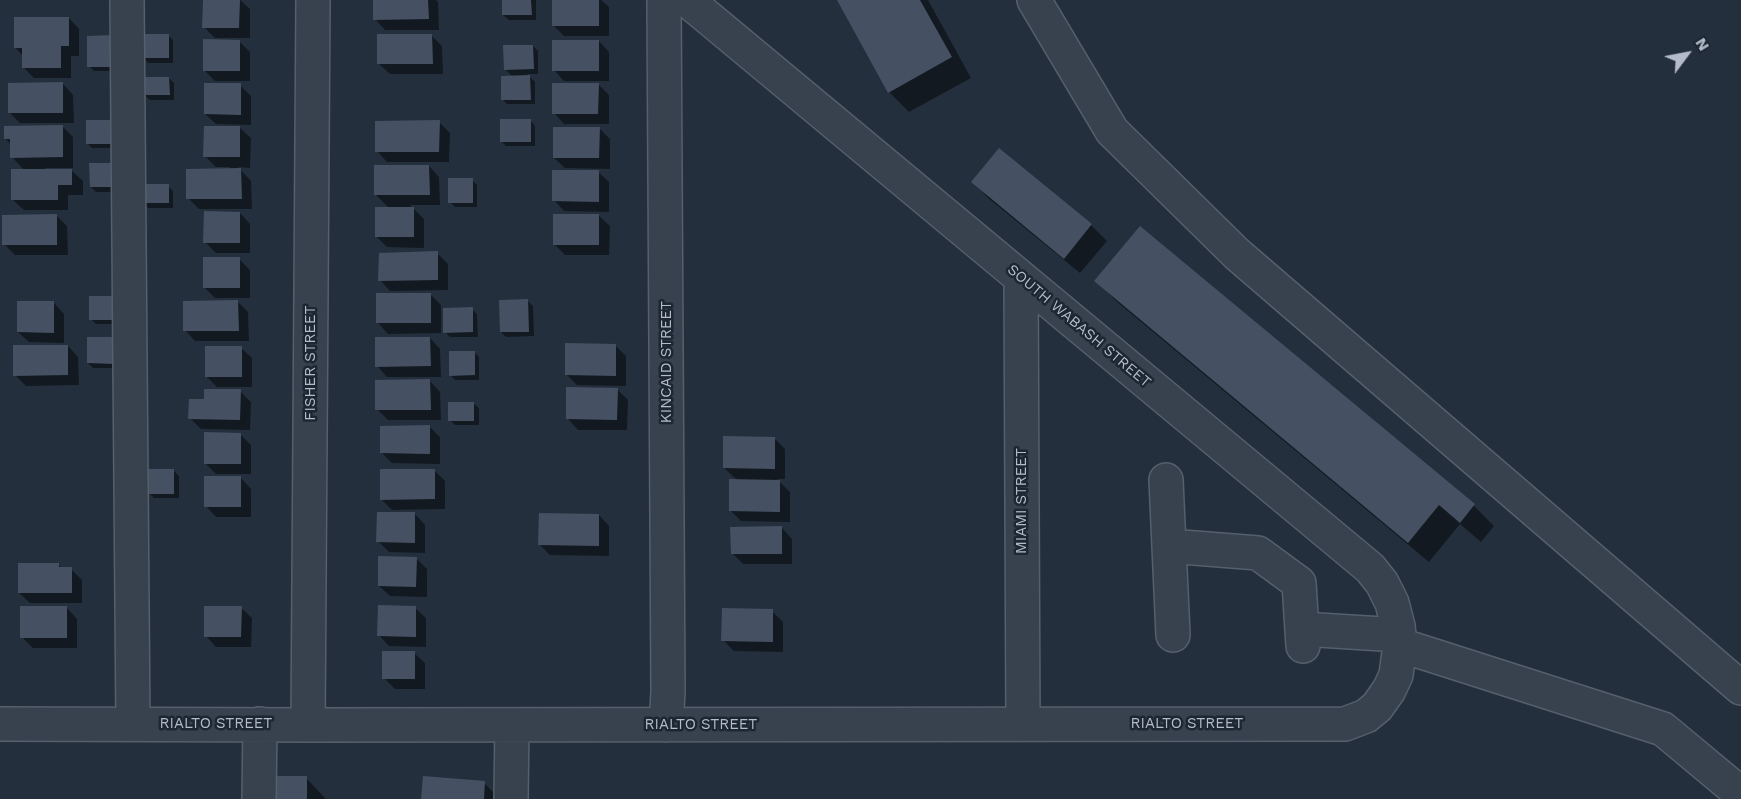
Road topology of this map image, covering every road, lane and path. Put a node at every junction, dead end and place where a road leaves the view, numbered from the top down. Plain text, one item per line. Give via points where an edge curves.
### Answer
1 (127, 0) edge
2 (313, 0) edge
3 (664, 0) edge
4 (687, 0) edge
5 (1034, 0) edge
6 (1021, 278) junction
7 (1166, 480) dead end
8 (1169, 546) junction
9 (1173, 635) dead end
10 (1399, 640) junction
11 (1741, 688) edge
12 (1389, 690) joint
13 (0, 724) edge
14 (133, 724) junction
15 (260, 724) junction
16 (666, 724) junction
17 (1023, 724) junction
18 (308, 725) junction
19 (512, 725) junction
20 (1741, 794) edge
21 (260, 799) edge
22 (511, 799) edge

1 - 14 street
2 - 18 street, FISHER STREET
3 - 16 street, KINCAID STREET
4 - 6 street, SOUTH WABASH STREET
5 - 11 street via 1112,131 1237,254
6 - 10 street, SOUTH WABASH STREET via 1370,568 1392,603
6 - 17 street, MIAMI STREET
7 - 8 street
8 - 9 street
8 - 10 street via 1258,552 1299,583 1303,637
10 - 12 street, SOUTH WABASH STREET via 1396,675
10 - 20 street via 1663,729
12 - 17 street, RIALTO STREET via 1366,716 1345,724
13 - 14 street, RIALTO STREET
14 - 15 street, RIALTO STREET
15 - 18 street, RIALTO STREET
15 - 21 street
16 - 17 street, RIALTO STREET
16 - 19 street, RIALTO STREET
18 - 19 street, RIALTO STREET
19 - 22 street

